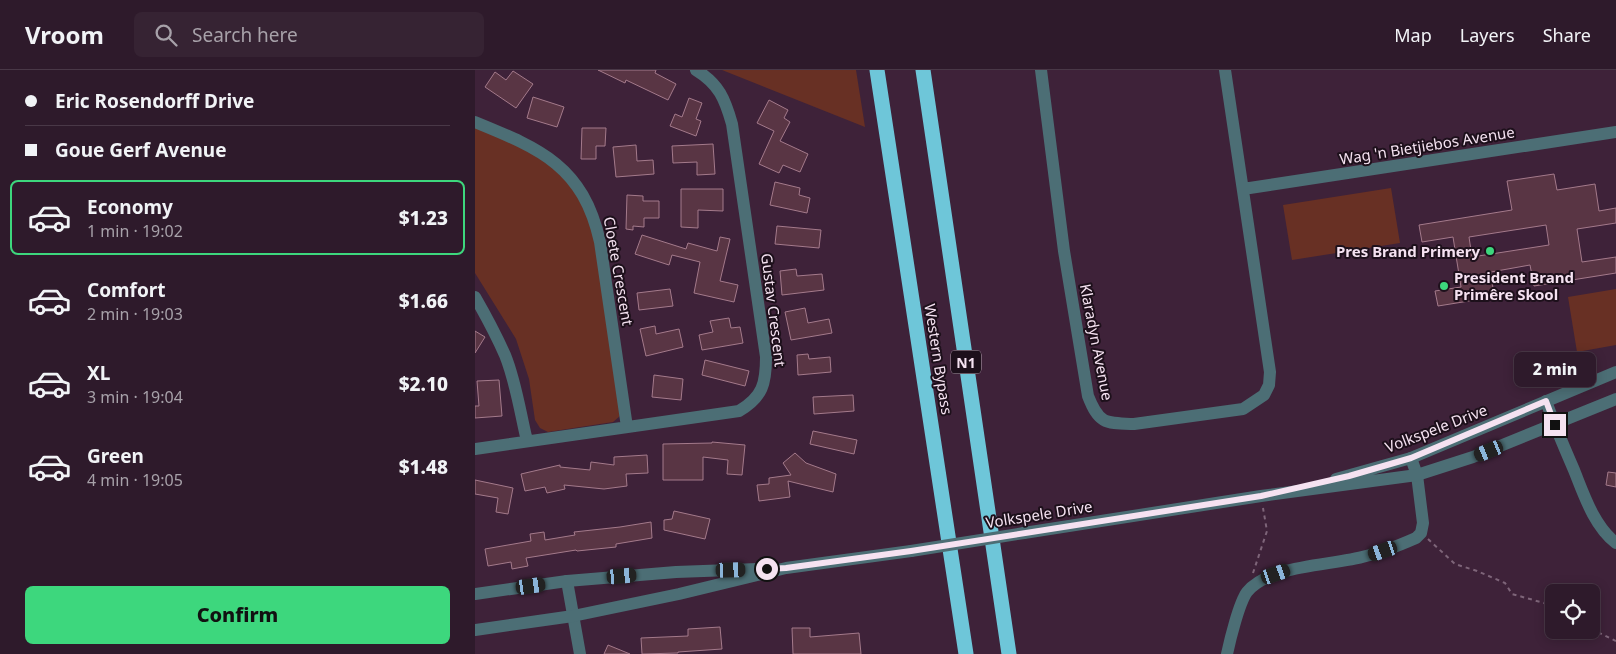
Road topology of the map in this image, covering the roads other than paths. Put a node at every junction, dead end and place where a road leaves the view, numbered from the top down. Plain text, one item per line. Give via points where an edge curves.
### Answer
1 (696, 70) edge
2 (877, 70) edge
3 (923, 70) edge
4 (1041, 70) edge
5 (1225, 70) edge
6 (475, 122) edge
7 (1616, 132) edge
8 (1243, 189) junction
9 (475, 297) edge
10 (1616, 372) edge
11 (1616, 399) edge
12 (1546, 401) junction
13 (1555, 425) junction
14 (627, 427) junction
15 (527, 441) junction
16 (475, 449) edge
17 (1411, 458) junction
18 (1417, 475) junction
19 (1261, 496) junction
20 (1616, 543) edge
21 (786, 568) junction
22 (676, 572) junction
23 (567, 581) junction
24 (475, 594) edge
25 (679, 594) junction
26 (573, 616) junction
27 (475, 630) edge
28 (580, 654) edge
29 (966, 654) edge
30 (1009, 654) edge
31 (1227, 654) edge

1 - 14 street, Gustav Crescent via 709,78 720,92 731,124 766,356 766,376 752,403 739,411
2 - 29 highway, Western Bypass
3 - 30 highway, Western Bypass / N1
4 - 8 street, Klaradyn Avenue via 1064,251 1087,396 1094,412 1103,420 1134,424 1243,409 1264,395 1270,372
5 - 8 street, Klaradyn Avenue
6 - 14 street, Cloete Crescent via 548,156 567,174 588,202 600,242
7 - 8 street, Wag 'n Bietjiebos Avenue
9 - 15 street via 505,356
10 - 12 street, Volkspele Drive
11 - 13 street, Volkspele Drive
12 - 13 street
12 - 17 street, Volkspele Drive
13 - 18 street, Volkspele Drive via 1473,458
13 - 20 street via 1596,519
14 - 15 street, Gustav Crescent
15 - 16 street, Gustav Crescent
17 - 18 street
17 - 19 street, Volkspele Drive
18 - 19 street, Volkspele Drive
18 - 31 street via 1423,523 1416,538 1366,557 1286,570 1266,578 1247,593
19 - 21 street, Volkspele Drive, bridge
21 - 22 street
21 - 25 street
22 - 23 street
22 - 25 street
23 - 24 street
23 - 26 street
25 - 26 street
26 - 27 street
26 - 28 street

